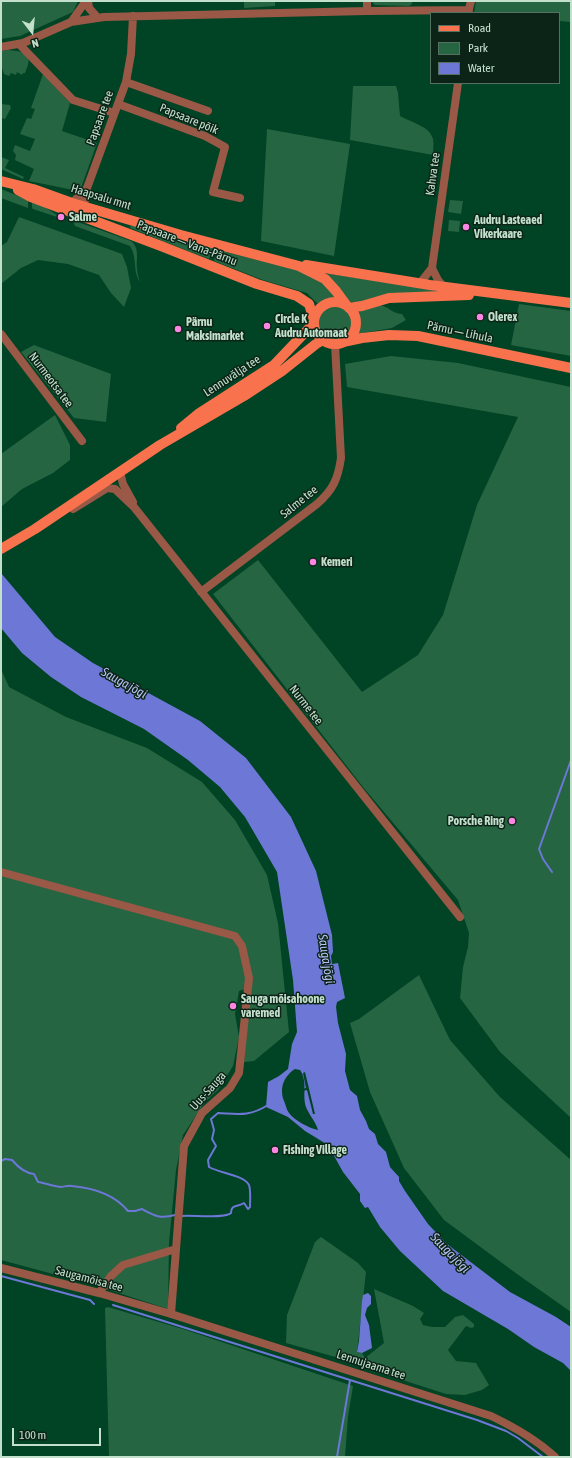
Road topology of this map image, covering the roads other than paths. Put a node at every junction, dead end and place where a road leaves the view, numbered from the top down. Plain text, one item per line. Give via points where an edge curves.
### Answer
1 (87, 1) edge
2 (367, 1) edge
3 (417, 1) edge
4 (471, 1) edge
5 (415, 10) junction
6 (367, 11) junction
7 (468, 12) edge
8 (133, 16) junction
9 (97, 17) junction
10 (71, 22) junction
11 (19, 44) junction
12 (1, 47) edge
13 (126, 82) junction
14 (458, 84) edge
15 (118, 104) junction
16 (208, 111) dead end
17 (114, 113) junction
18 (4, 182) edge
19 (240, 198) dead end
20 (72, 206) junction
21 (286, 262) junction
22 (432, 268) junction
23 (420, 283) junction
24 (443, 286) junction
25 (497, 293) junction
26 (571, 303) edge
27 (348, 307) junction
28 (314, 322) junction
29 (1, 334) edge
30 (323, 340) junction
31 (339, 343) junction
32 (571, 368) edge
33 (82, 441) dead end
34 (160, 445) junction
35 (116, 474) junction
36 (115, 489) junction
37 (134, 507) junction
38 (35, 529) junction
39 (4, 548) edge
40 (201, 592) junction
41 (1, 872) edge
42 (460, 917) dead end
43 (176, 1249) junction
44 (1, 1268) edge
45 (99, 1293) junction
46 (171, 1314) junction
47 (555, 1457) edge

1 - 9 street via 89,8
1 - 10 street
2 - 6 street
3 - 5 street
4 - 7 street
5 - 6 street
5 - 7 street
6 - 8 street
8 - 9 street
8 - 13 street, Papsaare tee via 131,54
9 - 10 street
10 - 11 street
11 - 12 street
11 - 17 street via 73,100
13 - 15 street, Papsaare tee
13 - 16 street
14 - 22 street, Kahva tee
15 - 17 street, Papsaare tee
15 - 19 street, Papsaare põik via 206,136 225,147 213,192
17 - 20 street, Papsaare tee via 84,202
18 - 20 main road, Haapsalu mnt via 33,189
18 - 20 main road, Papsaare — Vana-Pärnu via 40,200
20 - 21 main road, Haapsalu mnt
20 - 28 main road, Papsaare — Vana-Pärnu via 257,284 302,298 310,306
21 - 23 main road
21 - 27 main road via 325,279
22 - 23 street
22 - 24 street
23 - 24 main road
24 - 25 main road
25 - 26 main road
25 - 27 main road via 389,298 362,306
27 - 28 main road via 338,302 326,304 318,310
27 - 31 main road via 354,316 355,328 352,335
28 - 30 main road via 316,332
28 - 34 main road, Lennuvälja tee via 274,365 198,414
29 - 33 street, Nurmeotsa tee
30 - 31 main road
30 - 34 main road, Lennuvälja tee via 251,392
31 - 32 main road, Pärnu — Lihula via 389,335 418,336
31 - 40 street, Salme tee via 341,458 335,483 317,504
34 - 35 main road, Lennuvälja tee
35 - 36 street
35 - 37 street, Nurme tee
35 - 38 main road, Lennuvälja tee
36 - 37 street, Nurme tee
36 - 38 street via 107,488 54,521
37 - 40 street, Nurme tee
38 - 39 main road, Lennuvälja tee
40 - 42 street, Nurme tee
41 - 43 street, Uus-Sauga via 235,936 242,946 249,978 239,1073 230,1088 202,1113 184,1146
43 - 45 street via 123,1265
43 - 46 street, Uus-Sauga
44 - 45 street, Saugamõisa tee
45 - 46 street, Saugamõisa tee
46 - 47 street, Lennujaama tee via 491,1416 512,1425

